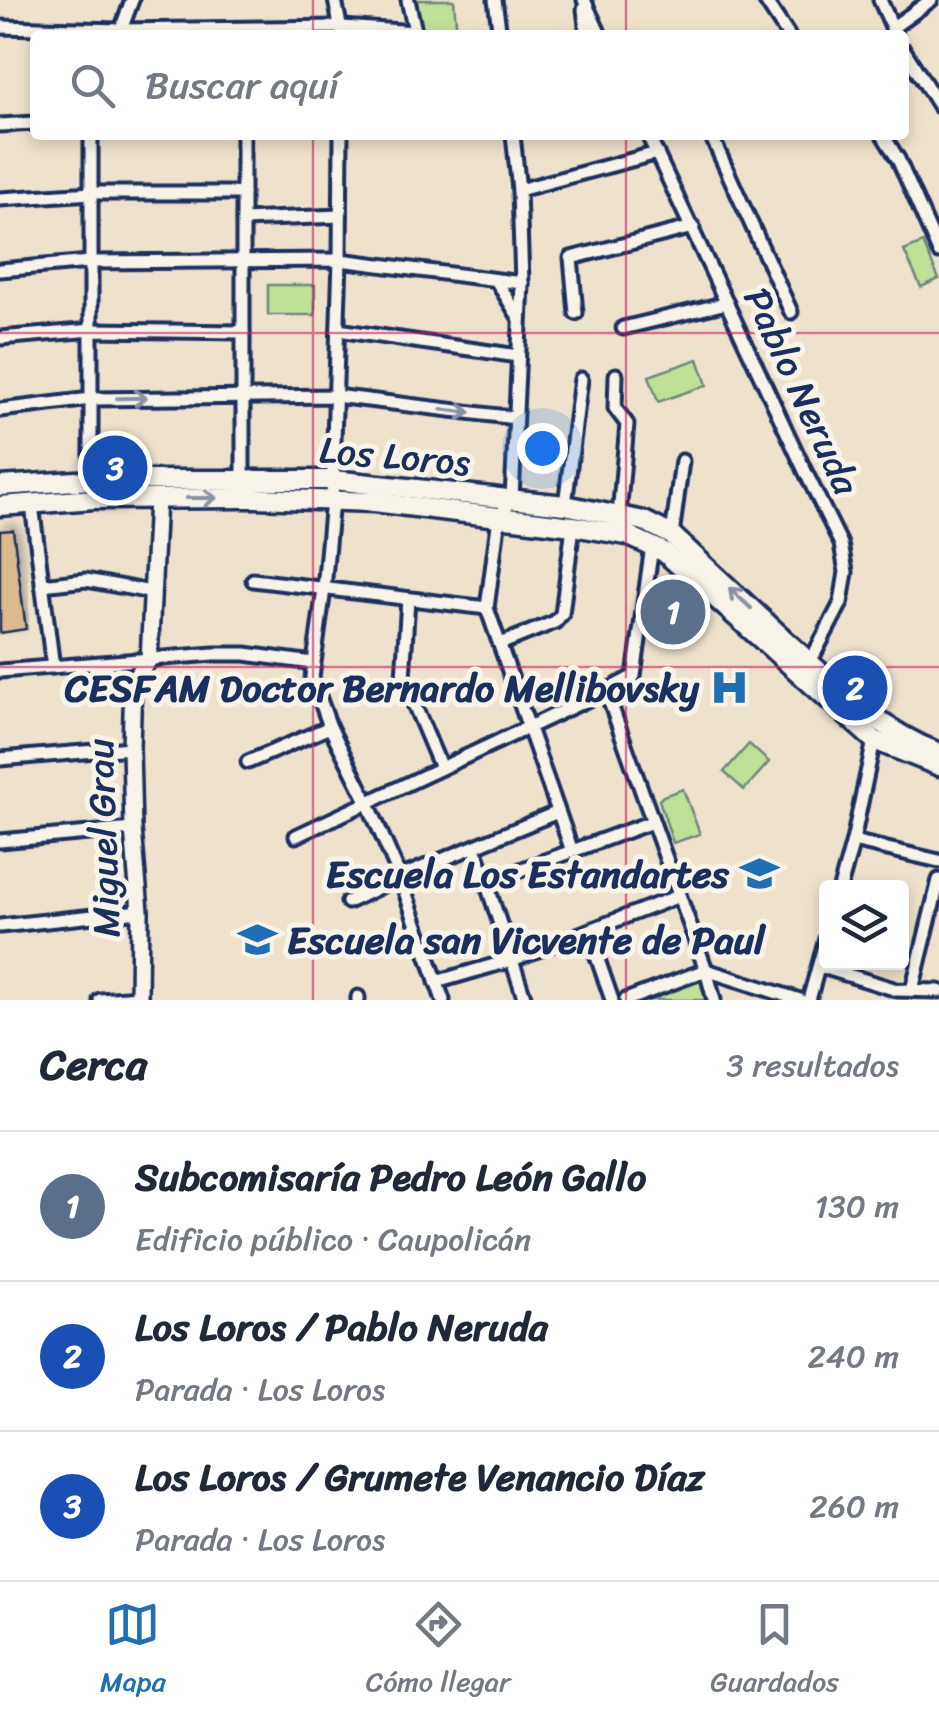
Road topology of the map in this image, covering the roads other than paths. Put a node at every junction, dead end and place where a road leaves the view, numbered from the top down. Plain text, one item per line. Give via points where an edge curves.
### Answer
1 (132, 0) edge
2 (334, 0) edge
3 (408, 0) edge
4 (495, 0) edge
5 (584, 0) edge
6 (765, 0) edge
7 (880, 0) edge
8 (931, 0) edge
9 (0, 27) edge
10 (72, 30) edge
11 (121, 30) edge
12 (342, 30) edge
13 (415, 30) edge
14 (499, 30) edge
15 (587, 30) edge
16 (598, 30) edge
17 (785, 30) edge
18 (894, 30) edge
19 (895, 30) edge
20 (909, 56) edge
21 (933, 84) edge
22 (939, 106) edge
23 (30, 124) edge
24 (0, 125) edge
25 (91, 140) edge
26 (243, 140) edge
27 (341, 140) edge
28 (514, 140) edge
29 (650, 140) edge
30 (713, 140) edge
31 (885, 140) edge
32 (657, 154) junction
33 (519, 190) junction
34 (92, 193) junction
35 (243, 193) junction
36 (0, 199) edge
37 (340, 216) junction
38 (243, 220) junction
39 (692, 227) junction
40 (939, 252) edge
41 (243, 260) junction
42 (340, 260) junction
43 (90, 262) junction
44 (0, 270) edge
45 (496, 280) junction
46 (522, 283) junction
47 (727, 303) junction
48 (791, 312) dead end
49 (576, 313) dead end
50 (520, 319) junction
51 (623, 328) dead end
52 (92, 330) junction
53 (338, 330) junction
54 (244, 332) junction
55 (0, 338) edge
56 (518, 356) junction
57 (616, 374) dead end
58 (581, 379) dead end
59 (243, 396) junction
60 (335, 396) junction
61 (91, 399) junction
62 (0, 410) edge
63 (516, 418) junction
64 (682, 461) dead end
65 (243, 479) junction
66 (91, 480) junction
67 (332, 480) junction
68 (0, 486) edge
69 (156, 498) junction
70 (332, 500) junction
71 (512, 500) junction
72 (32, 505) junction
73 (565, 505) junction
74 (0, 506) edge
75 (619, 516) junction
76 (499, 517) junction
77 (573, 526) junction
78 (672, 535) junction
79 (652, 546) junction
80 (253, 580) dead end
81 (42, 586) junction
82 (324, 588) junction
83 (150, 592) junction
84 (408, 599) junction
85 (488, 608) junction
86 (500, 644) junction
87 (148, 660) junction
88 (313, 663) junction
89 (52, 667) junction
90 (0, 670) edge
91 (806, 670) junction
92 (606, 691) junction
93 (529, 726) junction
94 (330, 727) junction
95 (874, 740) junction
96 (131, 748) junction
97 (939, 753) edge
98 (0, 759) edge
99 (248, 762) dead end
100 (939, 766) edge
101 (441, 768) junction
102 (367, 801) junction
103 (558, 812) junction
104 (652, 822) junction
105 (133, 829) junction
106 (296, 836) dead end
107 (0, 841) edge
108 (853, 842) junction
109 (475, 848) junction
110 (572, 851) junction
111 (939, 861) edge
112 (400, 876) junction
113 (842, 880) edge
114 (939, 880) edge
115 (487, 882) junction
116 (679, 896) junction
117 (348, 902) dead end
118 (140, 910) junction
119 (0, 926) edge
120 (588, 932) junction
121 (512, 960) junction
122 (819, 966) edge
123 (706, 970) junction
124 (832, 970) edge
125 (436, 982) junction
126 (912, 990) junction
127 (939, 991) edge
128 (139, 998) edge
129 (100, 1000) edge
130 (442, 1000) edge
131 (525, 1000) edge
132 (612, 1000) edge
133 (626, 1000) edge
134 (714, 1000) edge
135 (800, 1000) edge
136 (809, 1000) edge

1 - 11 street
2 - 12 street
3 - 13 street
4 - 14 street
5 - 15 street
5 - 16 street
6 - 17 street
7 - 18 street
8 - 19 street
9 - 10 street
20 - 21 street
21 - 22 street
23 - 24 street
25 - 34 street
26 - 35 street
27 - 37 street
28 - 33 street
29 - 32 street, Pablo Neruda
30 - 48 street
31 - 40 street
32 - 33 street
32 - 39 street, Pablo Neruda
33 - 46 street
34 - 35 street
34 - 36 street
34 - 43 street
35 - 38 street
37 - 38 street
37 - 42 street
38 - 41 street
39 - 47 street, Pablo Neruda
39 - 49 street via 570,258
41 - 42 street
41 - 43 street
41 - 54 street
42 - 45 street
42 - 53 street
43 - 44 street
43 - 52 street
45 - 46 street
45 - 50 street
46 - 50 street
47 - 51 street
47 - 91 street, Pablo Neruda via 841,544 846,572 840,603
50 - 56 street
52 - 54 street
52 - 55 street
52 - 61 street
53 - 56 street
53 - 60 street
54 - 59 street
56 - 63 street
57 - 75 street via 616,408 627,424
58 - 73 street
59 - 60 street
61 -> 59 street
59 - 65 street
60 -> 63 street
60 - 67 street
61 - 62 street
61 - 66 street
63 - 71 street
64 - 78 street
65 - 66 main road, Los Loros
65 - 67 main road, Los Loros
66 - 68 main road, Los Loros
67 - 70 street
67 - 71 main road, Los Loros
69 -> 70 main road, Los Loros
69 - 72 main road, Los Loros
69 - 83 street, Miguel Grau
70 - 76 main road, Los Loros
70 - 82 street
71 - 73 main road, Los Loros
71 - 76 street
72 - 74 main road, Los Loros
72 - 81 street
73 - 75 main road, Los Loros
75 - 78 main road, Los Loros
76 - 77 main road, Los Loros
76 - 85 street
77 - 79 main road, Los Loros
77 - 86 street via 562,614
91 -> 78 main road, Los Loros
79 - 91 main road, Los Loros
79 - 92 street via 634,676
80 - 82 street
81 - 83 street via 86,580
81 - 89 street
82 - 84 street
82 - 88 street
83 - 87 street, Miguel Grau
84 - 85 street
84 - 101 street via 404,678
85 - 86 street
86 - 93 street
87 - 88 street via 245,654
87 - 89 street
87 - 96 street, Miguel Grau via 133,680
88 - 94 street
89 - 90 street
91 - 95 main road, Los Loros
91 - 97 main road, Los Loros via 889,729
92 - 93 street
92 - 104 street
93 - 101 street
93 - 103 street
94 - 99 street
94 - 102 street
95 - 100 main road, Los Loros
95 - 108 street
96 - 98 street
96 - 105 street, Miguel Grau
101 - 102 street
102 - 106 street
102 - 112 street
103 - 109 street
103 - 110 street
104 - 110 street
104 - 116 street
105 - 107 street
105 - 118 street, Miguel Grau
108 - 111 street
108 - 113 street
109 - 112 street
109 - 115 street
110 - 115 street
112 - 117 street
112 - 125 street
114 - 126 street
115 - 121 street
116 - 120 street
116 - 123 street
118 - 119 street
118 - 128 street, Miguel Grau
120 - 121 street
120 - 132 street
121 - 125 street
121 - 131 street
122 - 136 street
123 - 133 street
123 - 134 street
123 - 135 street
124 - 126 street
125 - 130 street
126 - 127 street
128 - 129 street

